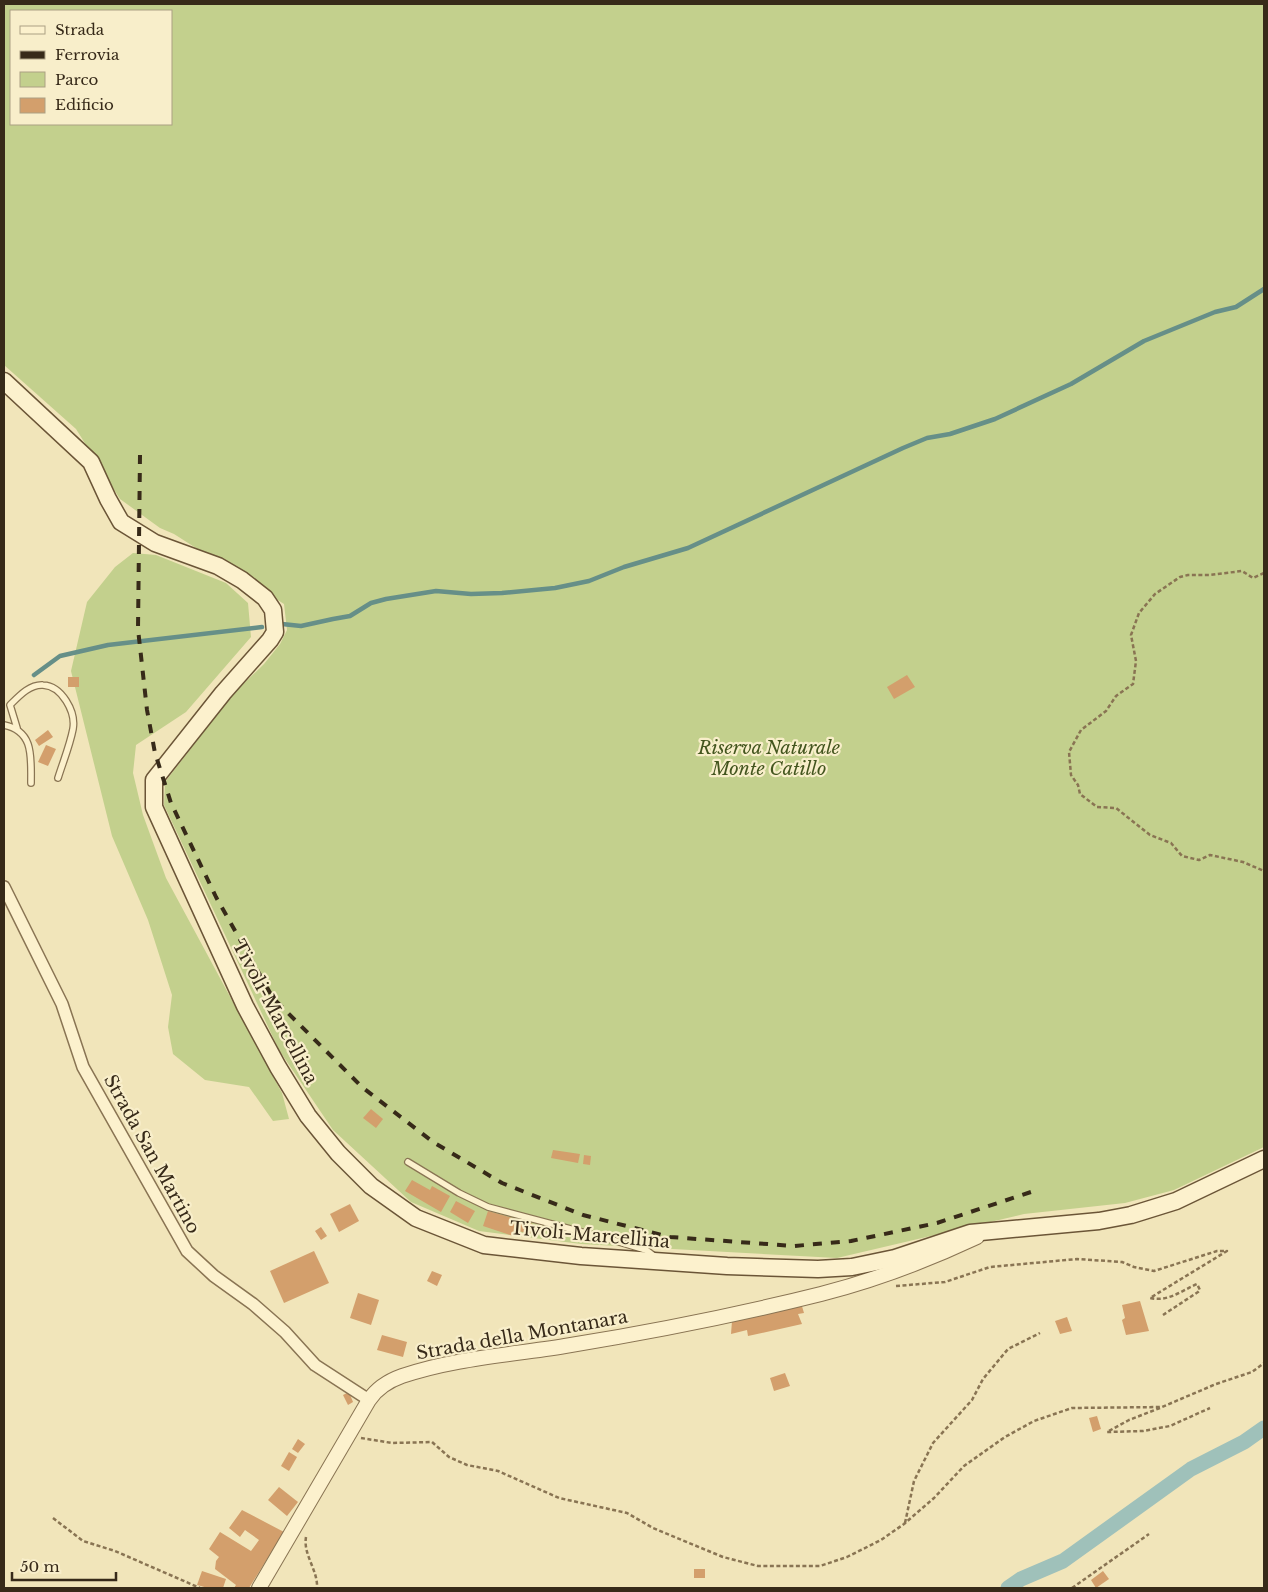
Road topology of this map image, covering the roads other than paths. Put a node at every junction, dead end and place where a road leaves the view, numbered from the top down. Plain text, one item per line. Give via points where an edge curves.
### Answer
1 (4, 381) edge
2 (4, 726) edge
3 (17, 728) junction
4 (58, 778) dead end
5 (31, 782) dead end
6 (4, 887) edge
7 (1264, 1159) edge
8 (408, 1162) dead end
9 (990, 1230) junction
10 (663, 1262) junction
11 (369, 1400) junction
12 (259, 1588) edge

1 - 10 main road, Tivoli-Marcellina via 91,462 121,522 155,543 226,570 259,593 273,610 275,632 270,640 154,780 152,798 169,843 245,1006 308,1116 371,1186 425,1221 484,1245
2 - 3 lane
3 - 4 lane via 10,705 21,694 42,685 63,696 70,708 73,728
3 - 5 lane via 22,732 31,755
6 - 11 street, Strada San Martino via 62,1004 83,1067 186,1251 285,1332 315,1365
7 - 9 main road, Tivoli-Marcellina via 1176,1201 1131,1216
8 - 10 lane via 488,1207 646,1250
9 - 10 main road, Tivoli-Marcellina via 852,1268
9 - 11 street, Strada della Montanara via 930,1260 881,1278 726,1316 438,1366 391,1381 380,1387
11 - 12 street, Strada della Montanara

